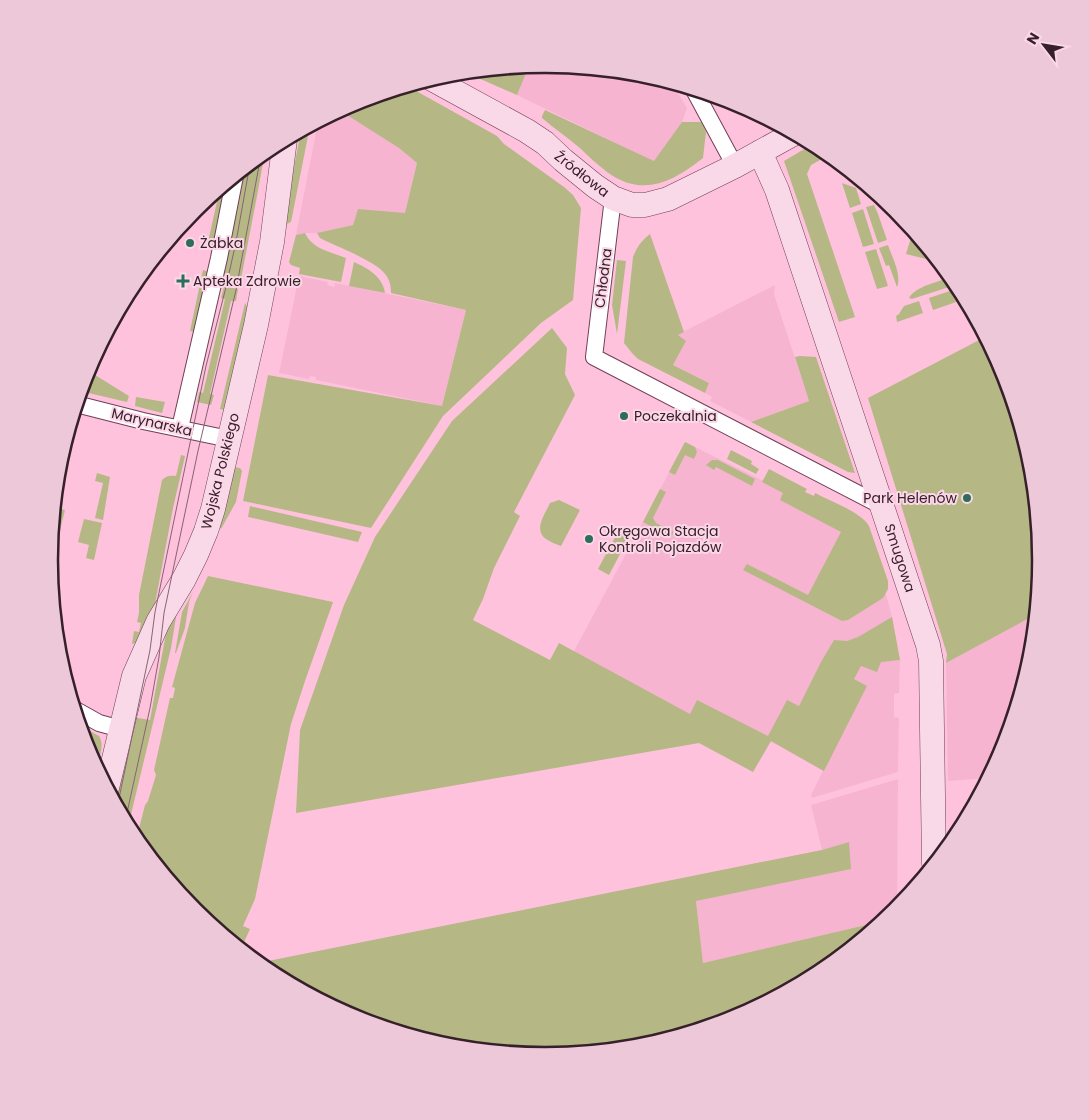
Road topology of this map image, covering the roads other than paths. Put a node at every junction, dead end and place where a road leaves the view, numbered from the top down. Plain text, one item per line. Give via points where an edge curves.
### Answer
1 (442, 84) edge
2 (699, 98) edge
3 (787, 137) edge
4 (284, 149) edge
5 (760, 152) junction
6 (735, 166) junction
7 (233, 186) edge
8 (613, 198) junction
9 (82, 405) edge
10 (180, 428) junction
11 (229, 439) junction
12 (882, 506) junction
13 (82, 713) edge
14 (121, 729) junction
15 (109, 778) edge
16 (934, 852) edge

1 - 8 street, Źródłowa via 527,130
2 - 6 street
3 - 5 street, Źródłowa
4 - 11 street, Wojska Polskiego via 272,242
5 - 6 street, Źródłowa
5 - 12 street, Smugowa via 777,190
6 - 8 street, Źródłowa via 655,203 636,206
7 - 10 street
8 - 12 street, Chłodna via 594,357
9 - 10 street, Marynarska
10 - 11 street, Marynarska
11 - 14 street, Wojska Polskiego via 206,531 141,659
12 - 16 street, Smugowa via 928,645
13 - 14 street
14 - 15 street, Wojska Polskiego

